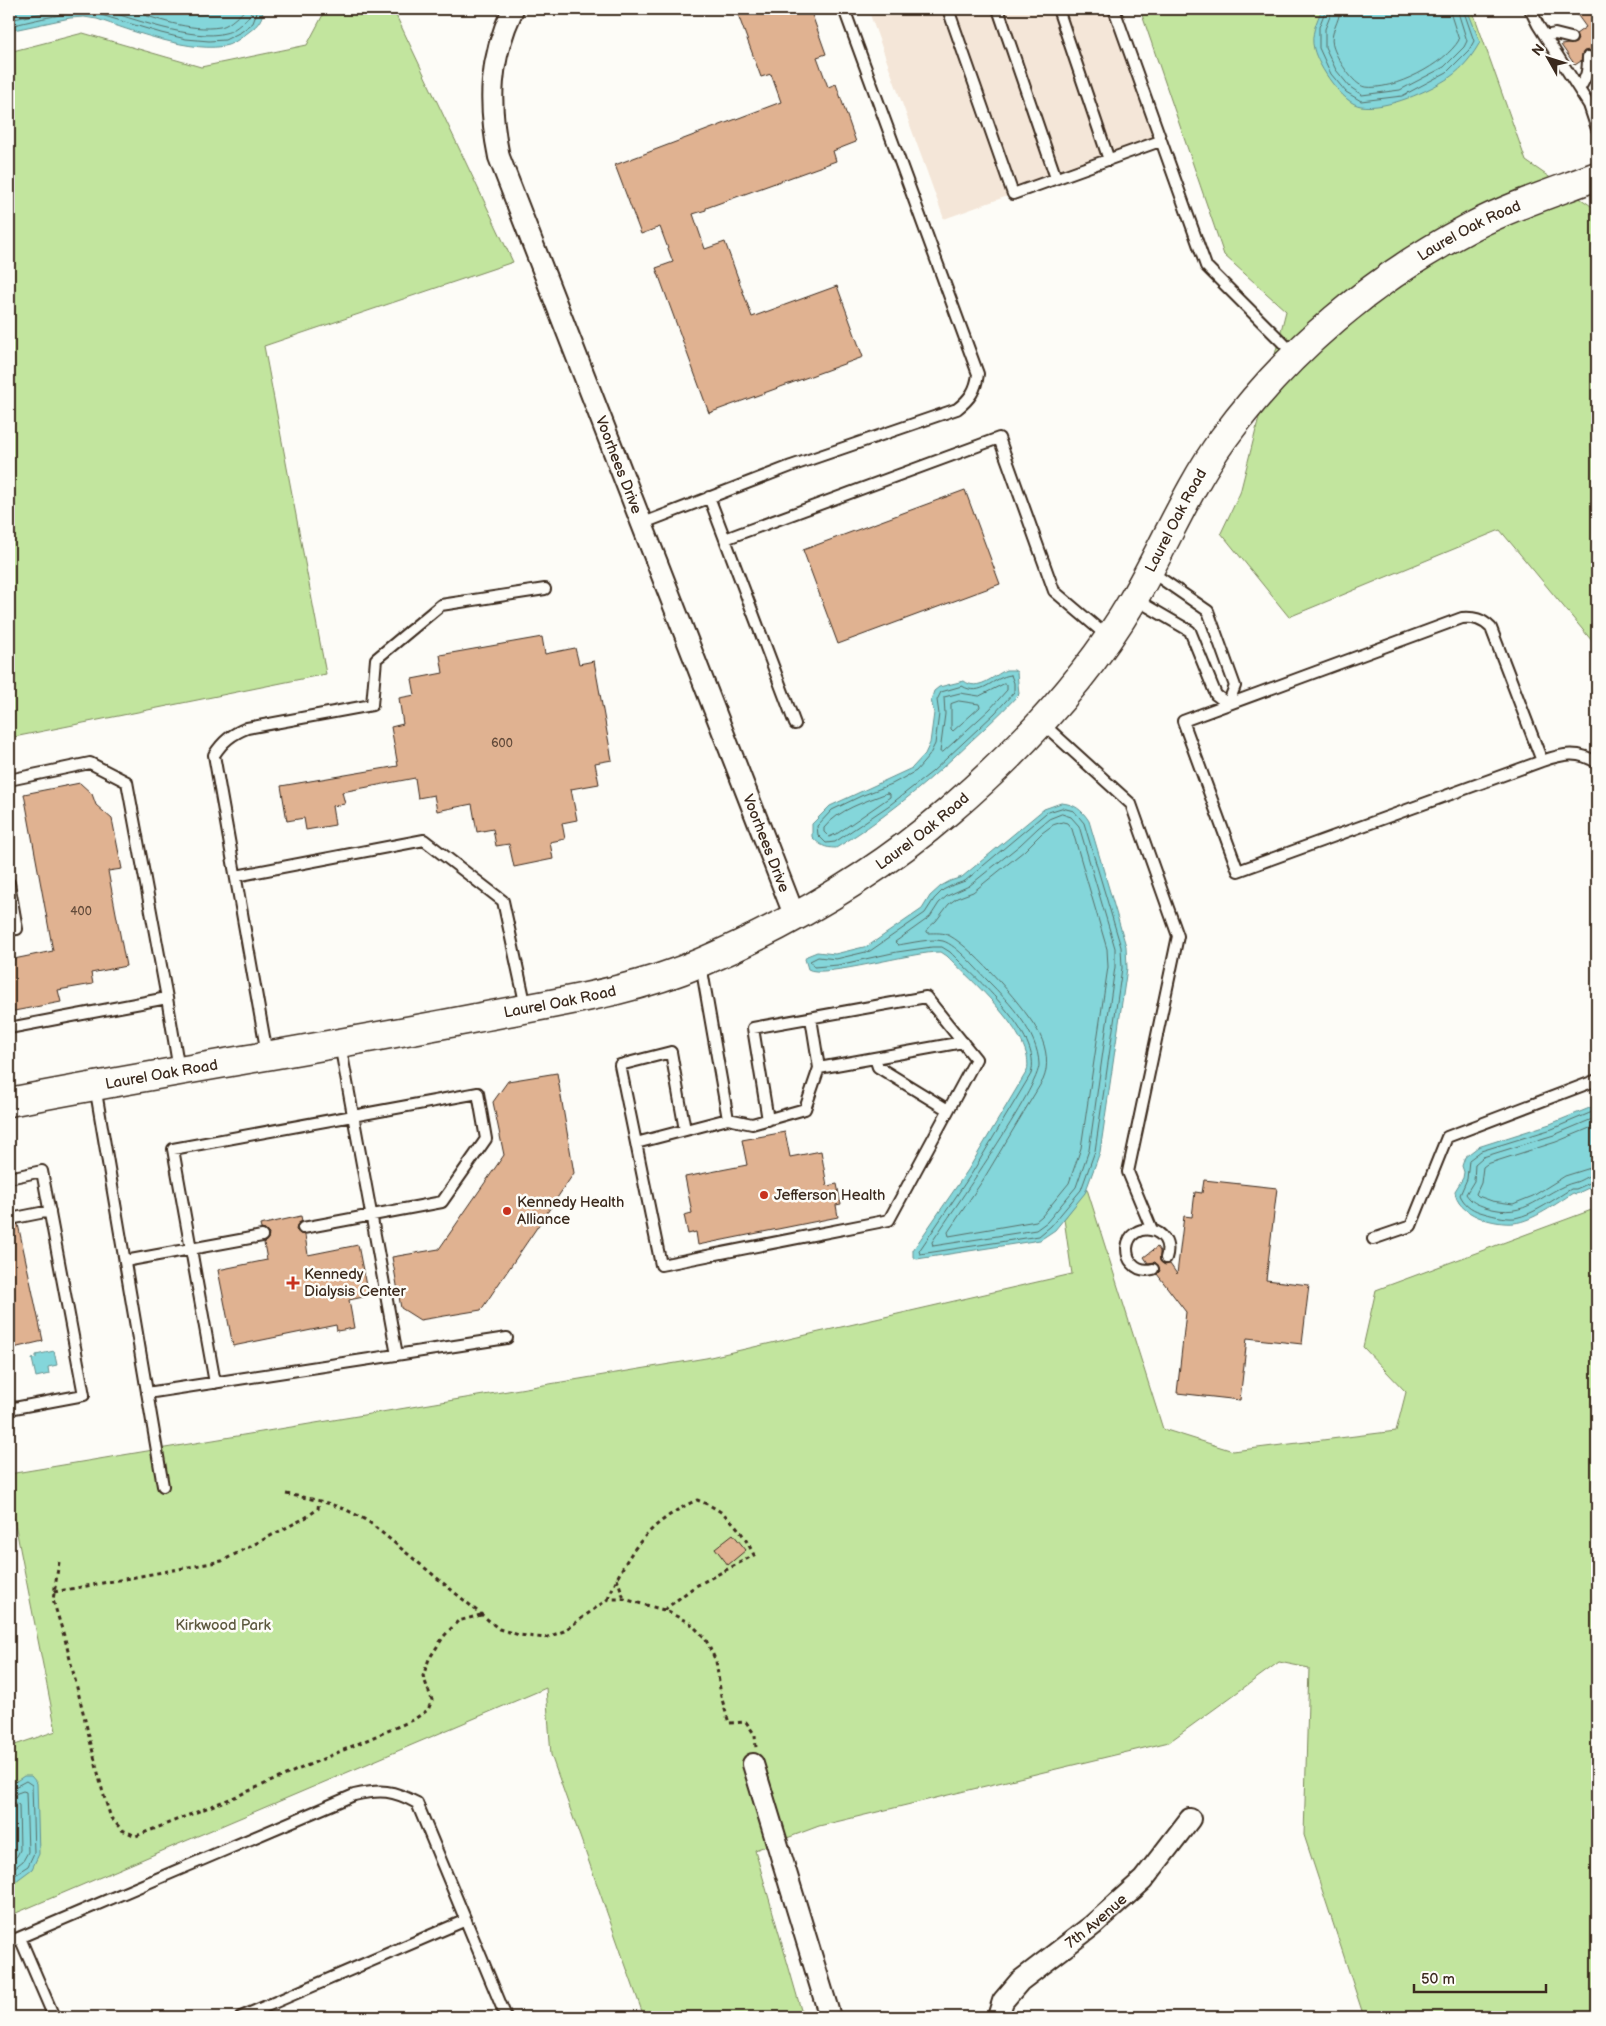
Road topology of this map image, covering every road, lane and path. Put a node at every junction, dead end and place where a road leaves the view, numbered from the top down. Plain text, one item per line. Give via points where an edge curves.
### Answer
1 (513, 9) edge
2 (844, 9) edge
3 (948, 9) edge
4 (998, 9) edge
5 (1058, 9) edge
6 (1114, 9) edge
7 (1530, 9) edge
8 (1545, 36) junction
9 (1571, 38) dead end
10 (1588, 57) dead end
11 (1579, 89) junction
12 (1597, 128) edge
13 (1160, 141) junction
14 (1109, 160) junction
15 (1597, 176) edge
16 (1056, 178) junction
17 (1296, 356) junction
18 (709, 498) junction
19 (641, 524) junction
20 (725, 539) junction
21 (1149, 570) junction
22 (544, 588) dead end
23 (1134, 599) junction
24 (1109, 638) junction
25 (1228, 704) junction
26 (1040, 722) junction
27 (795, 724) dead end
28 (1542, 761) junction
29 (1597, 763) edge
30 (9, 780) edge
31 (236, 876) junction
32 (9, 883) edge
33 (795, 917) junction
34 (9, 930) edge
35 (701, 962) junction
36 (167, 998) junction
37 (526, 1008) junction
38 (811, 1018) junction
39 (9, 1028) edge
40 (963, 1042) junction
41 (340, 1043) junction
42 (267, 1055) junction
43 (876, 1058) junction
44 (818, 1068) junction
45 (179, 1070) junction
46 (1597, 1080) edge
47 (95, 1085) junction
48 (9, 1102) edge
49 (948, 1110) junction
50 (353, 1116) junction
51 (728, 1119) junction
52 (768, 1120) junction
53 (685, 1130) junction
54 (636, 1143) junction
55 (9, 1178) edge
56 (50, 1211) junction
57 (371, 1215) junction
58 (10, 1219) dead end
59 (303, 1228) dead end
60 (1152, 1230) junction
61 (262, 1236) dead end
62 (1373, 1239) dead end
63 (191, 1249) junction
64 (1166, 1258) dead end
65 (125, 1261) junction
66 (1153, 1269) dead end
67 (507, 1338) dead end
68 (397, 1355) junction
69 (215, 1383) junction
70 (147, 1393) junction
71 (9, 1409) edge
72 (163, 1486) dead end
73 (286, 1494) dead end
74 (319, 1500) junction
75 (59, 1562) dead end
76 (617, 1578) junction
77 (54, 1592) junction
78 (608, 1599) junction
79 (624, 1599) junction
80 (664, 1610) junction
81 (481, 1615) junction
82 (753, 1764) joint
83 (1190, 1819) dead end
84 (466, 1920) junction
85 (20, 1938) junction
86 (9, 1942) edge
87 (54, 2017) edge
88 (241, 2017) edge
89 (506, 2017) edge
90 (830, 2017) edge
91 (998, 2017) edge

1 - 19 street, Voorhees Drive via 496,58 491,86 493,128 499,157
2 - 18 lane via 975,365 977,384 957,409
3 - 16 lane via 1013,194
4 - 16 lane
5 - 14 lane
6 - 13 lane
7 - 8 lane
8 - 9 lane via 1556,34
8 - 11 lane
10 - 11 lane via 1585,80
11 - 12 lane
13 - 14 lane
13 - 17 lane via 1206,266
14 - 16 lane
15 - 17 street, Laurel Oak Road via 1474,226 1405,265 1348,307
17 - 21 street, Laurel Oak Road via 1256,397 1220,443
18 - 19 lane
18 - 20 lane
19 - 33 street, Voorhees Drive
20 - 24 lane via 999,438 1054,591
20 - 27 lane
21 - 23 street, Laurel Oak Road
21 - 25 lane via 1208,610 1235,686
22 - 31 lane via 441,605 376,659 372,705 247,728 222,743 214,755
23 - 24 street, Laurel Oak Road
23 - 25 lane via 1190,631 1216,695
24 - 26 street, Laurel Oak Road
25 - 28 lane via 1470,617 1485,622 1491,628
25 - 28 lane via 1183,721 1238,871
26 - 33 street, Laurel Oak Road via 947,813 887,859
26 - 60 lane via 1132,804 1178,936 1128,1172
28 - 29 lane via 1561,754 1576,754
30 - 36 lane via 90,764 127,782
31 - 37 lane via 424,840 503,901
31 - 42 lane
32 - 34 lane via 17,929
33 - 35 street, Laurel Oak Road
35 - 37 street, Laurel Oak Road via 616,990
35 - 51 lane
36 - 39 lane
36 - 45 lane
37 - 41 street, Laurel Oak Road
38 - 40 lane via 926,997
38 - 44 lane
38 - 52 lane via 753,1028
40 - 43 lane
40 - 49 lane via 976,1059
41 - 42 street, Laurel Oak Road
41 - 50 lane
42 - 45 street, Laurel Oak Road
43 - 44 lane
43 - 49 lane via 878,1067
44 - 52 lane via 805,1109
45 - 47 street, Laurel Oak Road
46 - 62 lane via 1447,1137 1411,1226
47 - 48 street, Laurel Oak Road
47 - 65 lane
49 - 54 lane via 889,1220 661,1265
50 - 57 lane
50 - 57 lane via 478,1093 483,1120 486,1139 442,1202
50 - 63 lane via 173,1149
51 - 52 lane via 752,1124
51 - 53 lane
53 - 54 lane
53 - 54 lane via 671,1052 620,1065
55 - 56 lane via 42,1171
56 - 58 lane
56 - 71 lane via 84,1395
57 - 59 lane
57 - 68 lane
60 - 64 lane via 1167,1242
60 - 66 lane via 1133,1234 1127,1253 1130,1262 1138,1268
61 - 63 lane
63 - 65 lane
63 - 69 lane
65 - 70 lane
67 - 68 lane
68 - 69 lane
69 - 70 lane
70 - 72 lane
73 - 74 path
74 - 77 path via 318,1509 305,1518 222,1561
74 - 81 path via 347,1509 368,1522
75 - 77 path
76 - 78 path
76 - 79 path
76 - 80 path via 654,1526 677,1509 697,1500 715,1507 745,1536 754,1555 694,1587
77 - 81 path via 53,1600 111,1818 122,1830 136,1836 413,1720 428,1710 432,1700 423,1676 429,1659 458,1621
78 - 79 path
78 - 81 path via 564,1632 545,1638 499,1629
79 - 80 path
80 - 82 path via 690,1623 705,1638 716,1661 729,1723 746,1722 755,1735
82 - 90 street
83 - 91 street, 7th Avenue via 1143,1880 1093,1925 1020,1981 1002,2001
84 - 85 lane via 418,1803 398,1793 376,1790 354,1795
84 - 88 lane
84 - 89 lane
85 - 86 lane
85 - 87 lane

